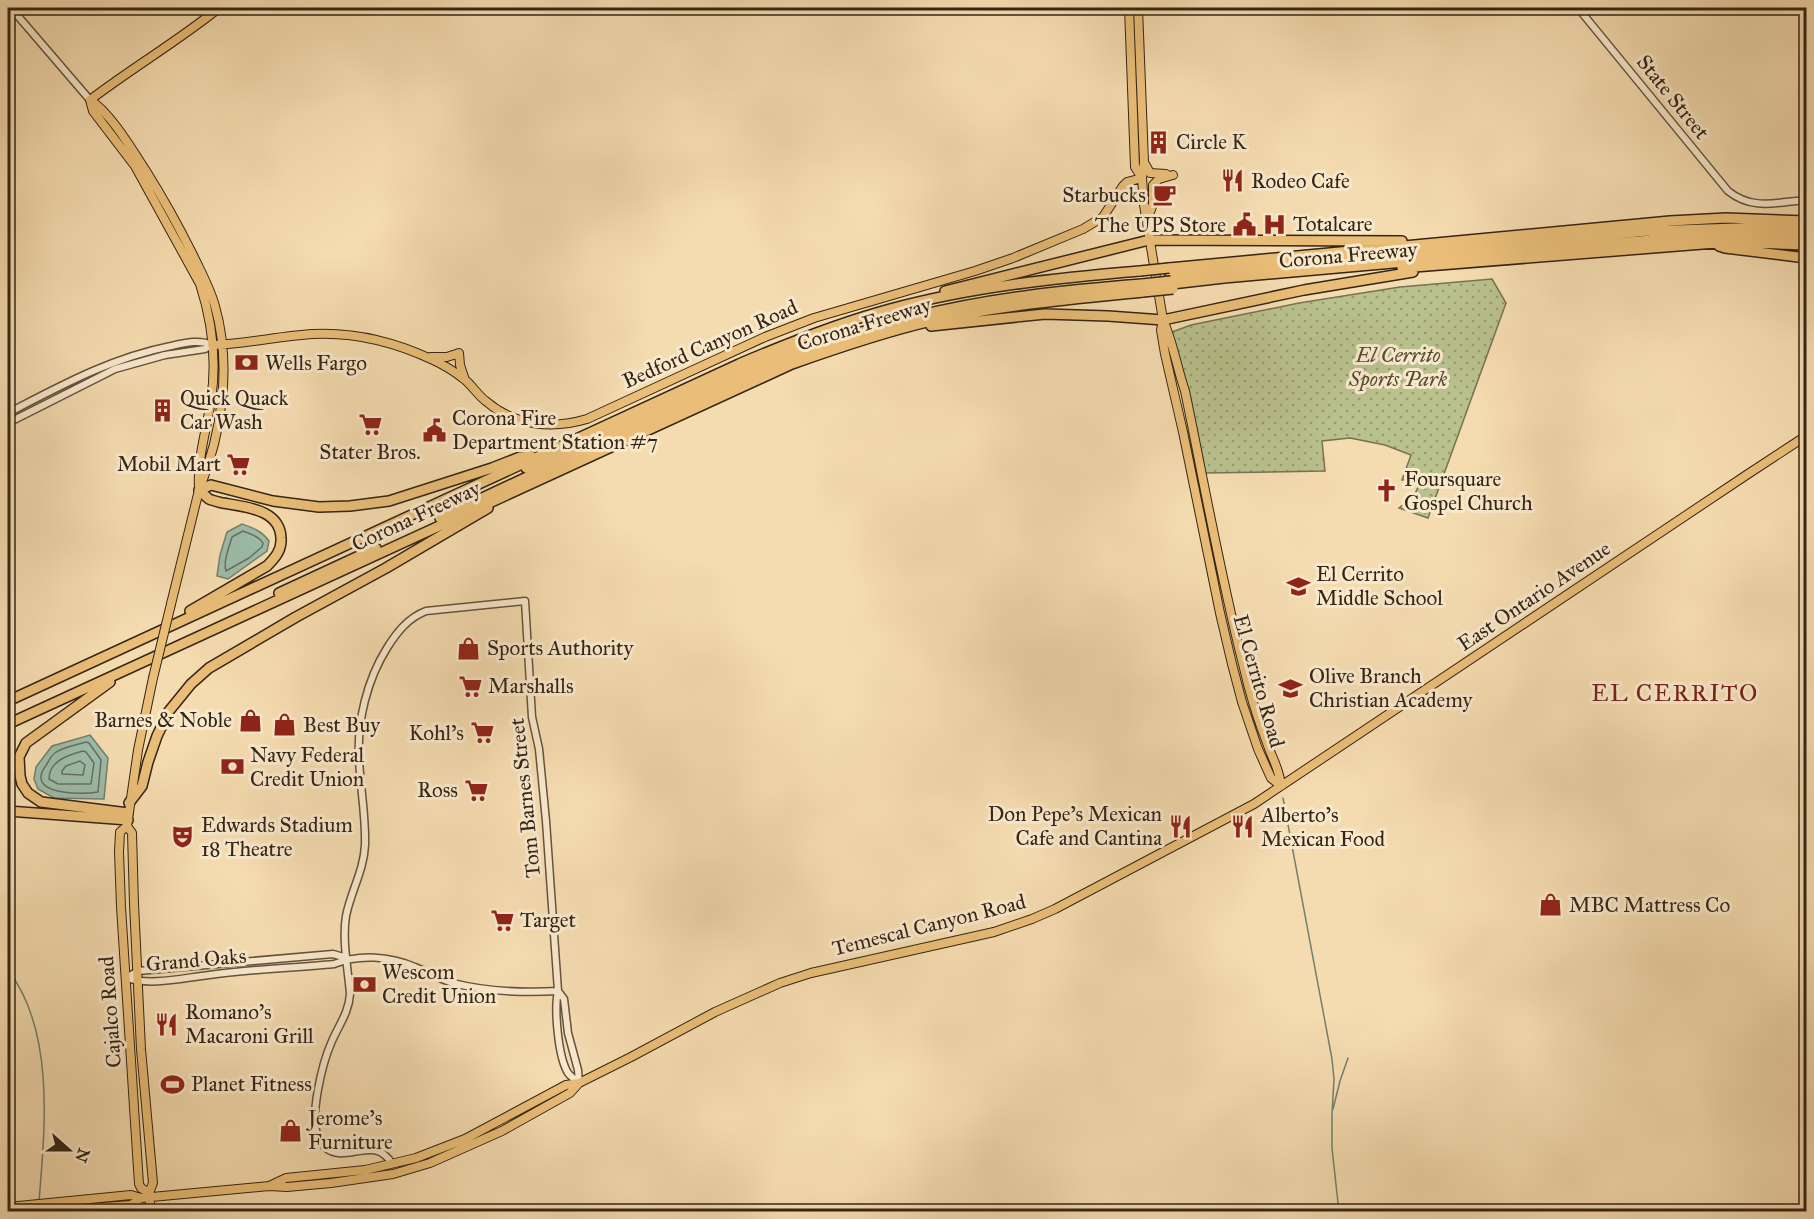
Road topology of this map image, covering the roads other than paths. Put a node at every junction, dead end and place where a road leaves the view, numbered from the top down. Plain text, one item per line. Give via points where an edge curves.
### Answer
1 (11, 8) edge
2 (219, 8) edge
3 (1129, 8) edge
4 (1138, 8) edge
5 (1578, 8) edge
6 (90, 100) junction
7 (1144, 162) junction
8 (1142, 178) junction
9 (1806, 200) edge
10 (1146, 221) junction
11 (1806, 221) edge
12 (1806, 230) edge
13 (1806, 237) edge
14 (1488, 238) junction
15 (1149, 240) junction
16 (1714, 243) junction
17 (1806, 245) edge
18 (1351, 258) junction
19 (1806, 258) edge
20 (1249, 261) junction
21 (1489, 261) junction
22 (1171, 280) junction
23 (1142, 282) junction
24 (892, 309) junction
25 (1163, 320) junction
26 (914, 326) junction
27 (212, 345) junction
28 (222, 345) junction
29 (427, 357) junction
30 (465, 380) junction
31 (8, 413) edge
32 (8, 423) edge
33 (1806, 436) edge
34 (537, 456) junction
35 (537, 480) junction
36 (199, 490) junction
37 (388, 525) junction
38 (117, 650) junction
39 (145, 661) junction
40 (8, 701) edge
41 (8, 718) edge
42 (8, 724) edge
43 (1281, 786) junction
44 (8, 811) edge
45 (128, 815) junction
46 (347, 959) junction
47 (138, 971) junction
48 (126, 978) junction
49 (138, 982) junction
50 (558, 991) junction
51 (579, 1083) junction
52 (392, 1164) junction
53 (362, 1179) junction
54 (269, 1186) junction
55 (147, 1196) junction
56 (8, 1207) edge
57 (47, 1207) edge
58 (36, 1212) edge
59 (151, 1212) edge

1 - 6 street
2 - 6 main road
3 - 8 main road via 1135,167
4 - 7 main road
5 - 9 street, State Street via 1728,191 1738,199 1758,204
6 - 27 main road, Cajalco Road via 93,111 135,166 200,285
6 - 28 main road, Cajalco Road via 99,105 140,161 176,223 214,303
7 - 8 main road
7 - 10 main road via 1150,173 1173,175 1153,185 1153,204
8 - 10 main road, El Cerrito Road
8 - 30 main road, Bedford Canyon Road via 1127,182 1103,217 1083,229 975,271 814,318 574,423 548,425 523,421 486,402
10 - 15 main road, El Cerrito Road
11 - 14 highway, Corona Freeway via 1726,218
12 - 18 highway via 1747,227 1648,231
13 - 22 highway via 1685,237
14 - 15 highway
14 - 20 highway, Corona Freeway
15 - 24 highway via 904,301
15 - 25 main road, El Cerrito Road
16 - 17 highway, Corona Freeway
16 - 19 highway via 1725,248
16 - 21 highway, Corona Freeway
18 - 20 highway
18 - 22 highway
20 - 22 highway, Corona Freeway
21 - 22 highway, Corona Freeway
21 - 25 highway via 1304,290
22 - 23 highway, Corona Freeway, bridge
22 - 23 highway, Corona Freeway, bridge
23 - 24 highway, Corona Freeway via 1057,278 966,292
23 - 26 highway, Corona Freeway
23 - 37 highway via 1083,283 995,295 893,317 828,337 774,357 444,505
23 - 41 highway via 954,308 876,328 789,358
24 - 34 highway, Corona Freeway via 764,353
25 - 26 highway via 1045,314
25 - 43 main road, El Cerrito Road via 1185,391 1242,662
26 - 35 highway, Corona Freeway via 792,364
27 - 28 main road, Bedford Canyon Road
27 - 31 street, Bedford Canyon Road via 183,343 142,351 101,366
27 - 32 street, Bedford Canyon Road via 115,369
27 - 36 main road, Cajalco Road via 213,385 198,472
28 - 29 main road, Bedford Canyon Road via 330,334 386,341
28 - 36 main road, Cajalco Road via 222,399
29 - 30 main road, Bedford Canyon Road
29 - 30 main road via 459,353
33 - 43 main road, East Ontario Avenue
34 - 36 highway via 520,456 389,501 350,506 319,507 273,501 211,485
34 - 37 highway, Corona Freeway
35 - 39 highway, Corona Freeway
35 - 45 highway via 209,668 169,711
36 - 38 highway via 210,500 268,515 280,532 279,551 267,566
36 - 45 main road, Cajalco Road, bridge via 153,678
37 - 38 highway, Corona Freeway
38 - 40 highway, Corona Freeway
39 - 42 highway, Corona Freeway
39 - 45 highway via 49,725 26,743 19,757 22,784 41,802
43 - 51 main road, Temescal Canyon Road via 1240,813 1032,919 994,932 780,983
44 - 45 highway
45 - 47 main road, Cajalco Road
45 - 48 main road, Cajalco Road via 120,832 119,852
46 - 47 street, Grand Oaks via 333,954
46 - 49 street, Grand Oaks via 329,964
46 - 50 street, Grand Oaks via 398,961 443,980 500,991
46 - 50 street, Tom Barnes Street via 346,917 365,846 360,731 368,691 384,653 406,623 426,611 525,601
46 - 52 street via 350,1003 324,1065 316,1102 317,1136 325,1147 336,1152 379,1150
47 - 48 street, Grand Oaks
47 - 49 main road, Cajalco Road
48 - 49 street, Grand Oaks
48 - 55 main road, Cajalco Road via 139,1184
49 - 55 main road, Cajalco Road via 153,1184
50 - 51 street, Tom Barnes Street via 563,1058 568,1073
51 - 52 main road, Temescal Canyon Road via 566,1085 450,1145
51 - 53 main road, Temescal Canyon Road via 570,1093 452,1155
52 - 53 main road via 388,1170
52 - 54 main road, Temescal Canyon Road via 286,1178
53 - 54 main road, Temescal Canyon Road via 287,1188
54 - 55 main road, Temescal Canyon Road
55 - 57 main road, Temescal Canyon Road
55 - 59 main road, Cajalco Road
56 - 57 main road, Temescal Canyon Road
57 - 58 main road, Temescal Canyon Road

